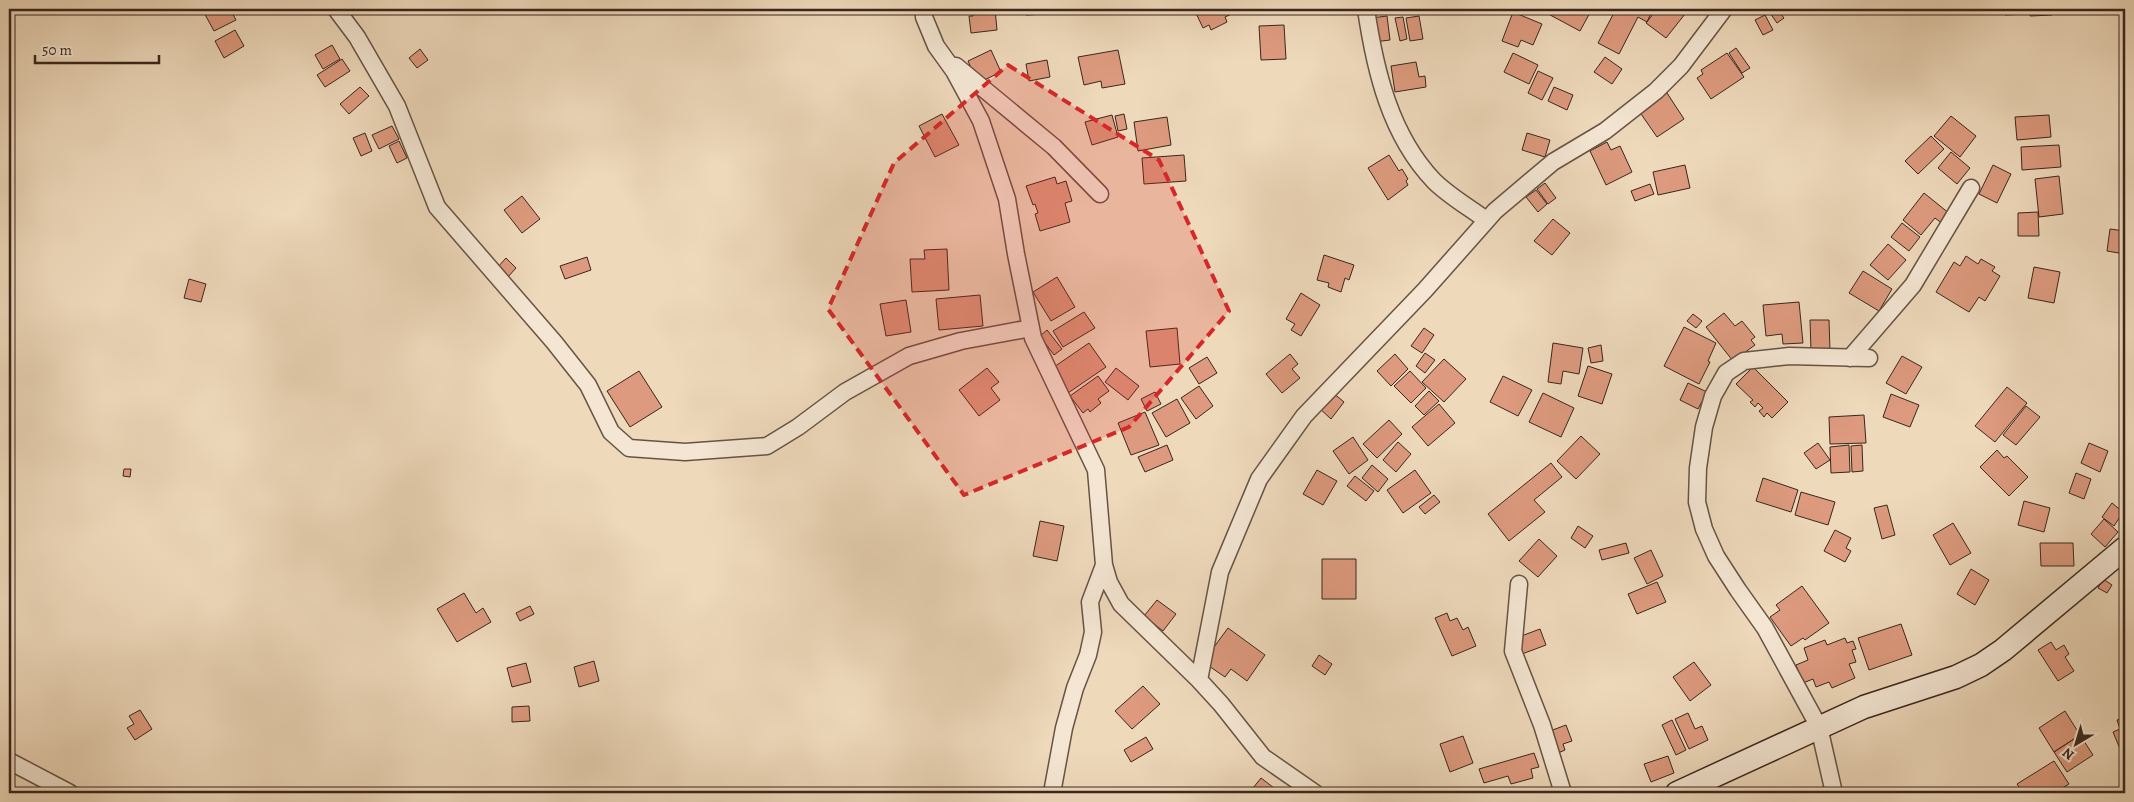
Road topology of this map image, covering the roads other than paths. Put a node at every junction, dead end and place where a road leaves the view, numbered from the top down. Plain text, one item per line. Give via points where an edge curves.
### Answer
1 (336, 9) edge
2 (924, 9) edge
3 (1366, 9) edge
4 (1724, 9) edge
5 (943, 55) junction
6 (1971, 188) dead end
7 (1100, 194) dead end
8 (1486, 220) junction
9 (1031, 328) junction
10 (1850, 358) junction
11 (1869, 358) dead end
12 (2125, 548) edge
13 (1104, 565) junction
14 (1520, 584) dead end
15 (1199, 680) junction
16 (1819, 727) junction
17 (9, 761) edge
18 (70, 793) edge
19 (1052, 793) edge
20 (1314, 793) edge
21 (1563, 793) edge
22 (1676, 793) edge
23 (1834, 793) edge

1 - 9 street via 358,37 397,106 437,207 554,342 588,385 611,432 628,448 685,452 767,446 844,392 909,356 961,341
2 - 5 street via 924,17
3 - 8 street via 1375,65 1400,134 1414,158 1435,182
4 - 8 street via 1681,66 1656,91 1605,131 1553,162
5 - 7 street via 1054,147
5 - 9 street via 981,121 1007,199
6 - 10 street via 1913,285
8 - 15 street via 1425,290 1304,416 1259,479 1220,572
9 - 13 street via 1096,470
10 - 11 street
10 - 16 street via 1790,356 1744,361 1726,373 1713,396 1698,468 1697,502 1716,556 1765,628
12 - 16 street via 1981,665 1956,677 1864,707
13 - 15 street via 1121,604
13 - 19 street via 1090,602 1093,632 1064,728
14 - 21 street via 1513,651 1542,725
15 - 20 street via 1263,757
16 - 22 street
16 - 23 street
17 - 18 street

